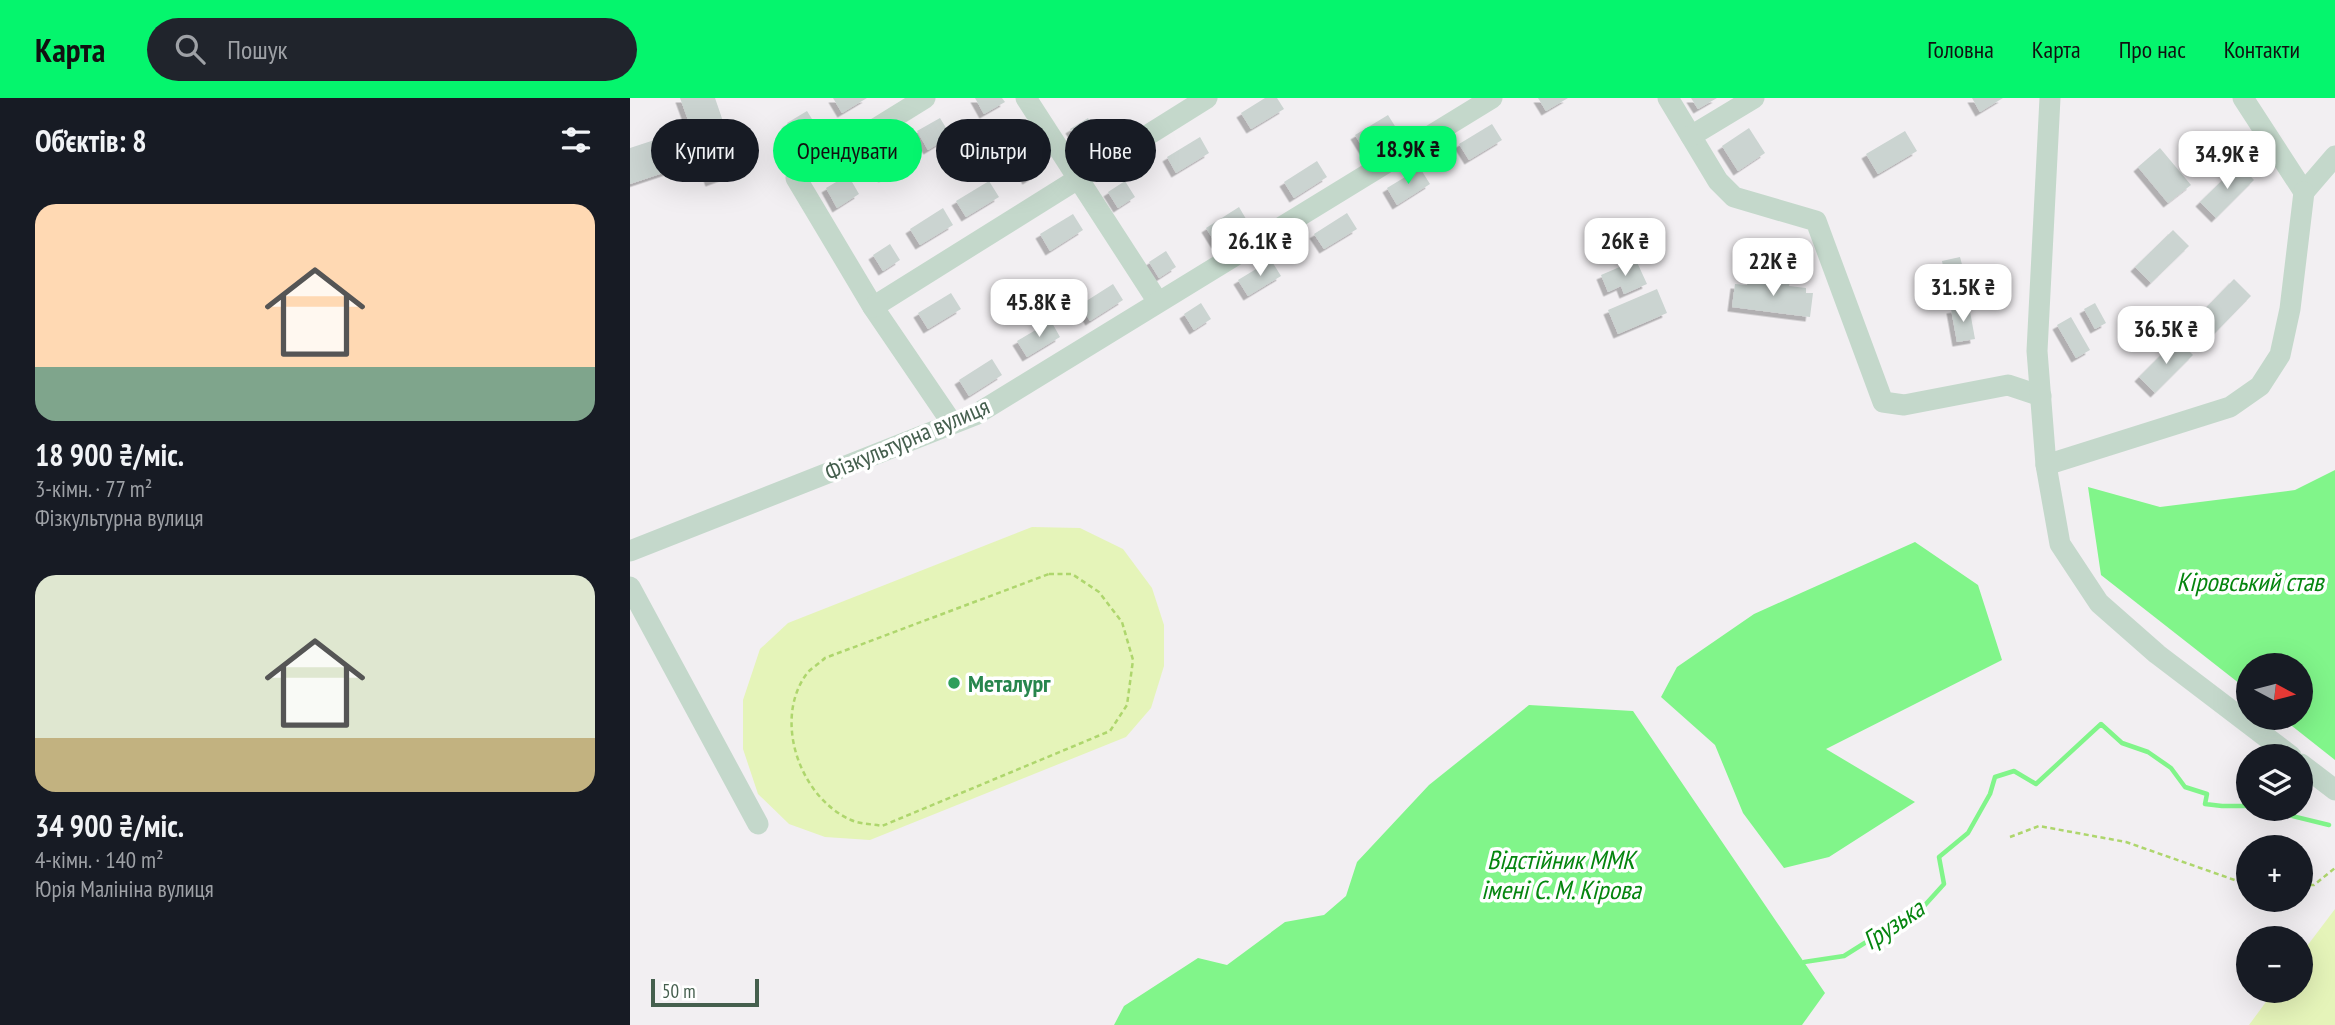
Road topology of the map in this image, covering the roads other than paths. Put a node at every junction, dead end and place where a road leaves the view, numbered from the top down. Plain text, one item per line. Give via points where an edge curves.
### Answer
1 (925, 98) edge
2 (1026, 98) edge
3 (1208, 98) edge
4 (1492, 98) edge
5 (1668, 98) edge
6 (1754, 98) edge
7 (2050, 98) edge
8 (2243, 98) edge
9 (1156, 129) edge
10 (1691, 136) junction
11 (2335, 156) edge
12 (1065, 158) edge
13 (1069, 182) edge
14 (1080, 182) edge
15 (2304, 192) junction
16 (1158, 302) junction
17 (873, 307) junction
18 (2041, 396) junction
19 (952, 423) junction
20 (2046, 465) junction
21 (630, 551) edge
22 (630, 587) edge
23 (2275, 744) edge
24 (2313, 773) edge
25 (2335, 790) edge
26 (758, 824) dead end

1 - 17 street via 796,178
2 - 12 street
3 - 9 street
4 - 16 street, Фiзкультурна вулиця
5 - 10 street
6 - 10 street
7 - 18 street via 2037,351
8 - 15 street
10 - 18 street via 1718,181 1734,197 1816,220 1883,402 1904,405 2008,385
11 - 15 street
13 - 17 street
14 - 16 street
15 - 20 street via 2283,343 2260,386 2230,407
16 - 19 street, Фiзкультурна вулиця via 975,415
17 - 19 street
18 - 20 street
19 - 21 street, Фiзкультурна вулиця
20 - 23 street via 2060,544 2099,603 2157,654
22 - 26 street
24 - 25 street

